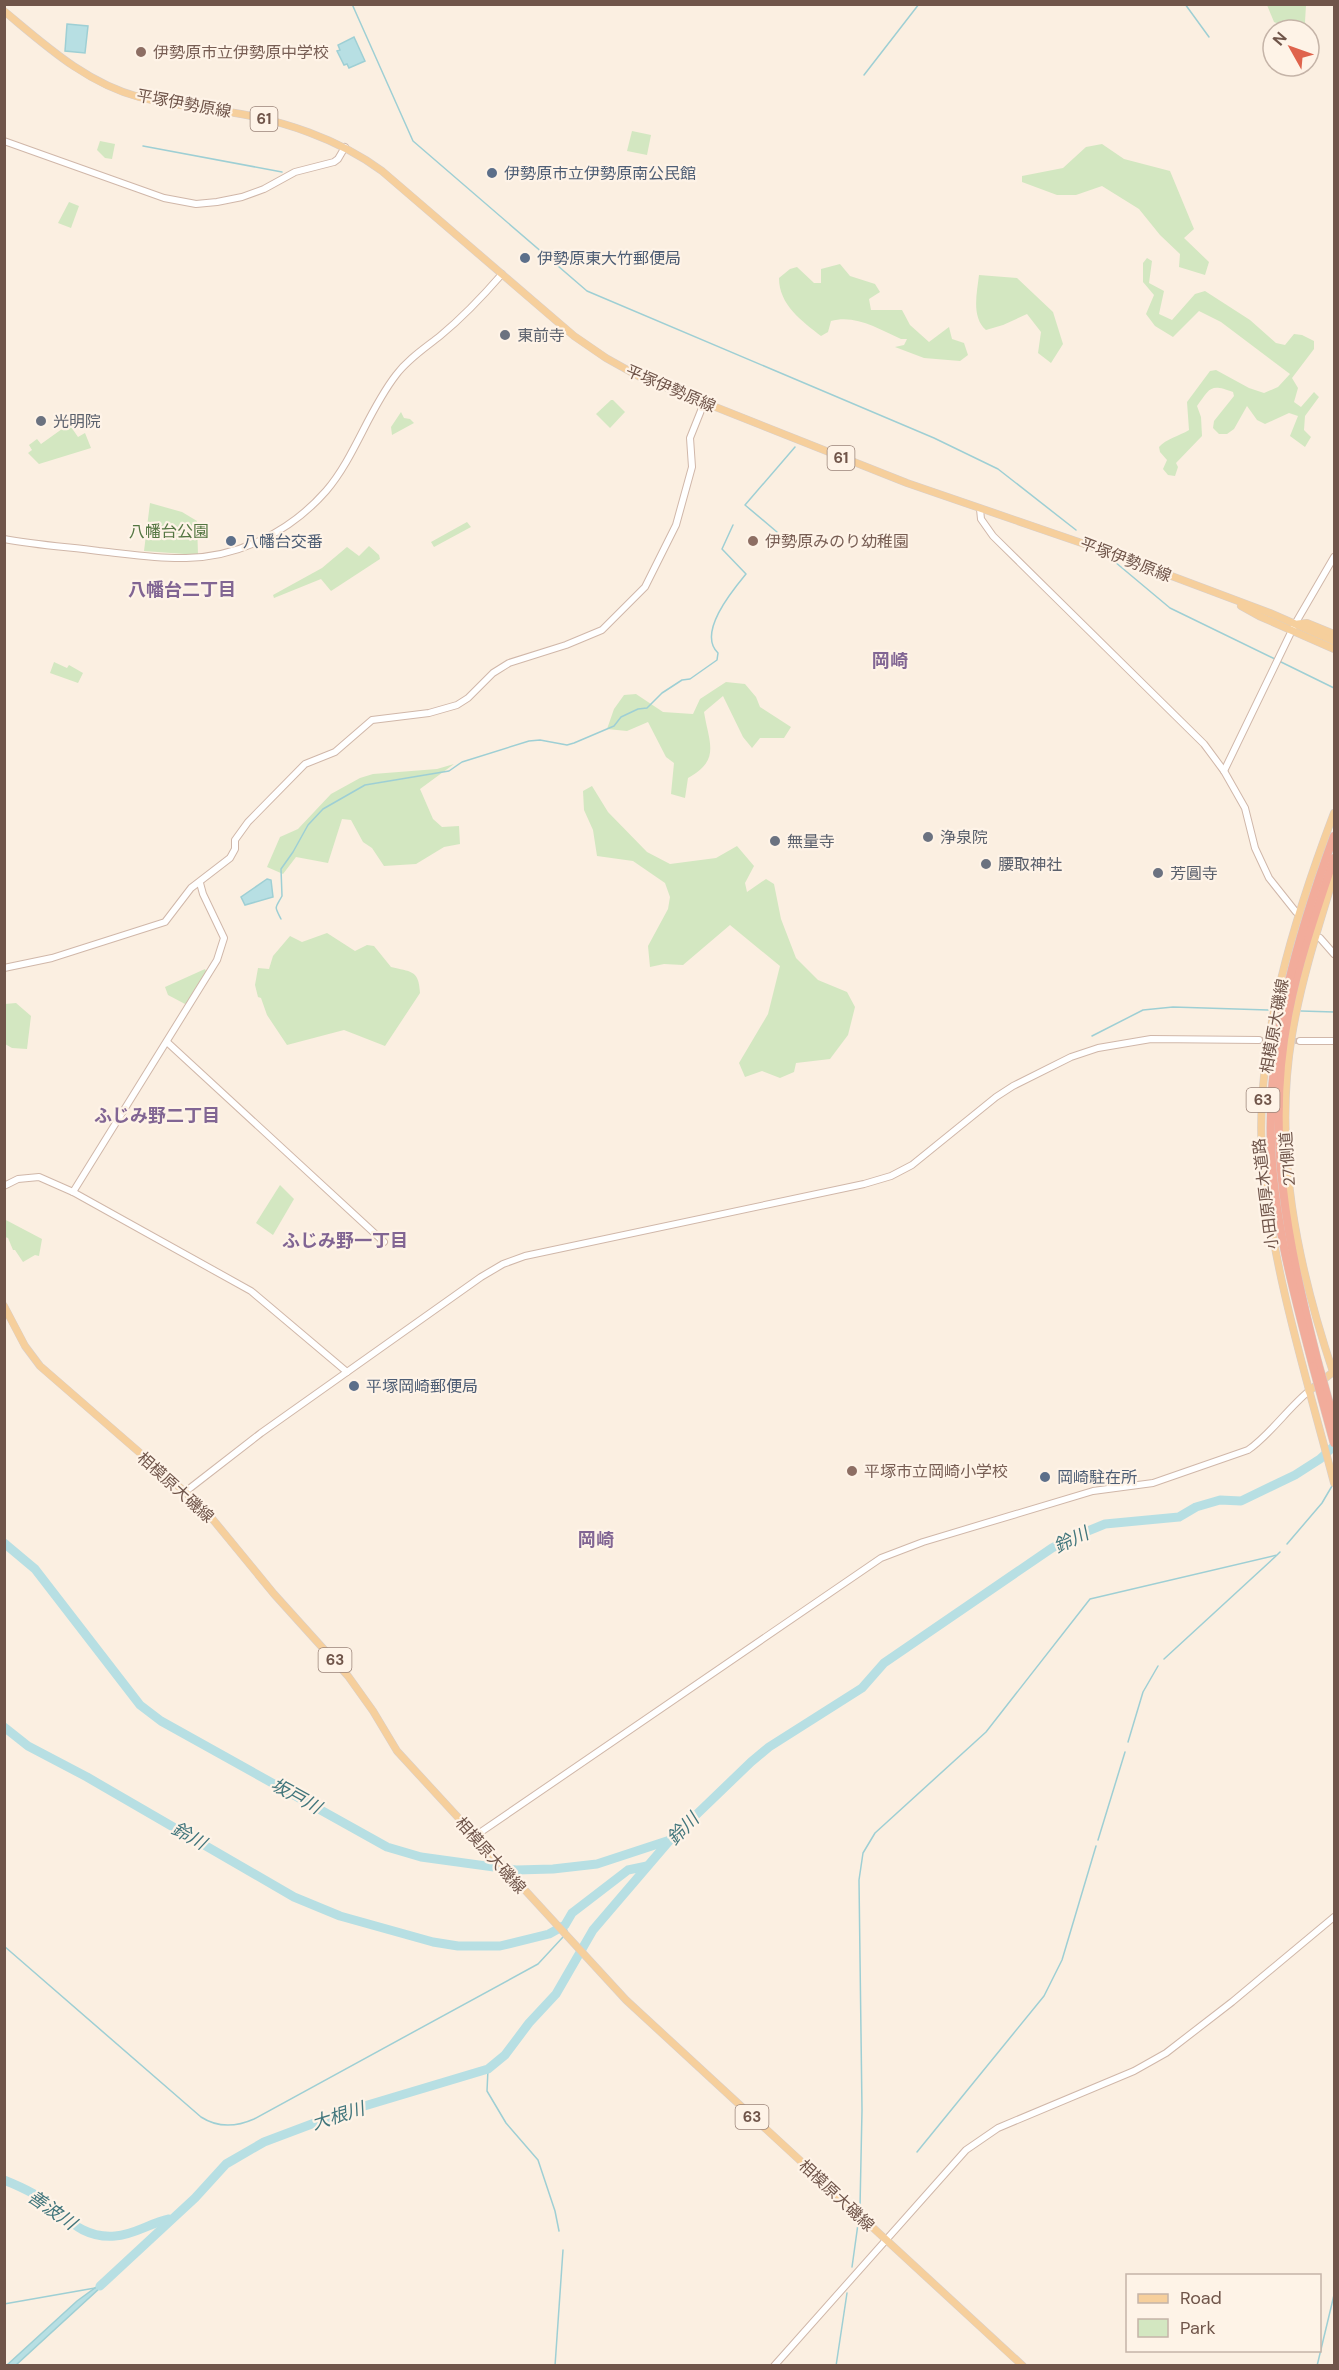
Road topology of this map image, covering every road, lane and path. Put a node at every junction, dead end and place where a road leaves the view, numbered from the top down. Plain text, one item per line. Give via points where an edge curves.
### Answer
1 (4, 11) edge
2 (4, 141) edge
3 (345, 147) junction
4 (502, 274) junction
5 (704, 403) junction
6 (980, 509) junction
7 (4, 539) edge
8 (1335, 557) edge
9 (1293, 627) junction
10 (1335, 634) edge
11 (1335, 641) edge
12 (1335, 649) edge
13 (1224, 771) junction
14 (1335, 813) edge
15 (1335, 836) edge
16 (1335, 858) edge
17 (1335, 876) edge
18 (200, 883) junction
19 (1296, 912) dead end
20 (1320, 938) dead end
21 (1335, 954) edge
22 (4, 968) edge
23 (1259, 1040) tunnel mouth
24 (1300, 1041) tunnel mouth
25 (1335, 1041) edge
26 (167, 1042) junction
27 (4, 1186) edge
28 (73, 1192) junction
29 (384, 1242) dead end
30 (4, 1306) edge
31 (1315, 1364) junction
32 (1334, 1371) edge
33 (347, 1372) junction
34 (1310, 1391) junction
35 (1335, 1420) edge
36 (1335, 1443) edge
37 (1335, 1482) edge
38 (186, 1492) junction
39 (474, 1836) junction
40 (1335, 1917) edge
41 (885, 2240) junction
42 (774, 2366) edge
43 (1023, 2366) edge

1 - 3 main road, 平塚伊勢原線 / 61 via 62,60 109,86 138,97 260,118
2 - 3 street via 164,198 196,204 242,197 264,189 295,172 334,162
3 - 4 main road, 平塚伊勢原線 / 61 via 382,171
4 - 5 main road, 平塚伊勢原線 / 61 via 606,358 640,377
4 - 7 street via 471,308 396,374 342,470 306,511 280,531 227,553 185,558
5 - 6 main road, 平塚伊勢原線 / 61
5 - 18 street via 690,438 692,467 676,525 645,586 615,618 587,637 509,663 457,705 429,713 372,720 335,752 305,764 248,822 235,840 230,858
6 - 9 main road, 平塚伊勢原線 / 61 via 1106,550
6 - 13 street via 981,519 993,536 1192,731
8 - 9 street
9 - 10 main road via 1307,623
9 - 11 main road
9 - 12 main road
9 - 13 street
13 - 19 street via 1245,808 1255,848 1269,878
14 - 34 main road, 相模原大磯線 / 63 via 1281,980 1269,1040 1262,1110 1263,1155 1276,1252
15 - 31 highway, 小田原厚木道路 via 1289,978 1275,1050 1271,1102 1271,1143 1285,1252
16 - 31 highway, 小田原厚木道路 via 1296,978 1282,1051 1278,1101 1284,1209
17 - 32 main road, 271側道 / 63 via 1297,1005 1289,1050 1285,1125 1290,1196 1301,1254 1311,1302
18 - 22 street via 191,888 165,922 156,926 52,958
18 - 26 street via 224,942 210,974
20 - 21 street
23 - 33 street via 1152,1039 1071,1057 996,1097 930,1153 891,1176 525,1256 481,1277
24 - 25 street
26 - 28 street
26 - 29 street
27 - 28 street via 18,1179 39,1177
28 - 33 street via 251,1291
30 - 38 main road, 相模原大磯線 / 63 via 40,1366
31 - 35 highway, 小田原厚木道路, bridge
31 - 36 highway, 小田原厚木道路, bridge
32 - 34 main road, 63
33 - 38 street
34 - 37 main road, 63
34 - 39 street via 1248,1450 1153,1483 1093,1491 881,1558
38 - 39 main road, 相模原大磯線 / 63 via 348,1676 397,1751
39 - 41 main road, 相模原大磯線 / 63 via 626,2000
40 - 41 street via 1166,2053 977,2141
41 - 42 street
41 - 43 main road, 相模原大磯線 / 63

